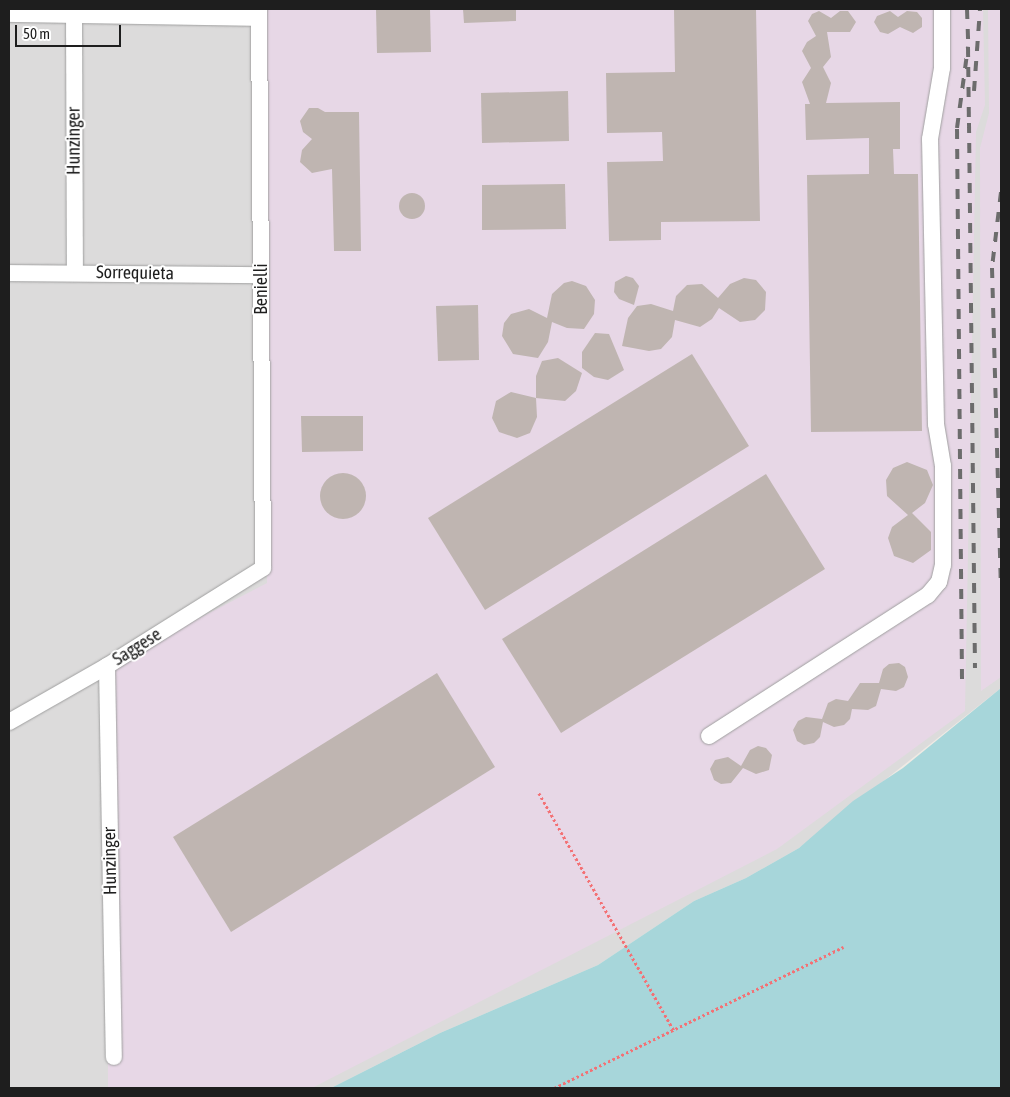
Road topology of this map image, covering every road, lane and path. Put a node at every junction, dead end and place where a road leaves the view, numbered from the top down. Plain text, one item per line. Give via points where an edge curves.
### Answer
1 (942, 9) edge
2 (74, 11) edge
3 (259, 13) edge
4 (9, 14) edge
5 (9, 273) edge
6 (75, 273) junction
7 (261, 275) junction
8 (263, 568) joint
9 (107, 666) junction
10 (9, 722) edge
11 (708, 736) dead end
12 (539, 793) dead end
13 (843, 947) dead end
14 (674, 1031) junction
15 (114, 1057) dead end
16 (554, 1088) edge

1 - 11 street via 942,68 930,138 936,424 943,466 943,565 939,582 928,595
2 - 3 street
2 - 4 street
2 - 6 street, Hunzinger
3 - 7 street, Benielli
5 - 6 street, Sorrequieta
6 - 7 street, Sorrequieta
7 - 8 street, Benielli
8 - 9 street, Saggese
9 - 10 street, Saggese
9 - 15 street, Hunzinger
12 - 14 path
13 - 14 path
14 - 16 path

